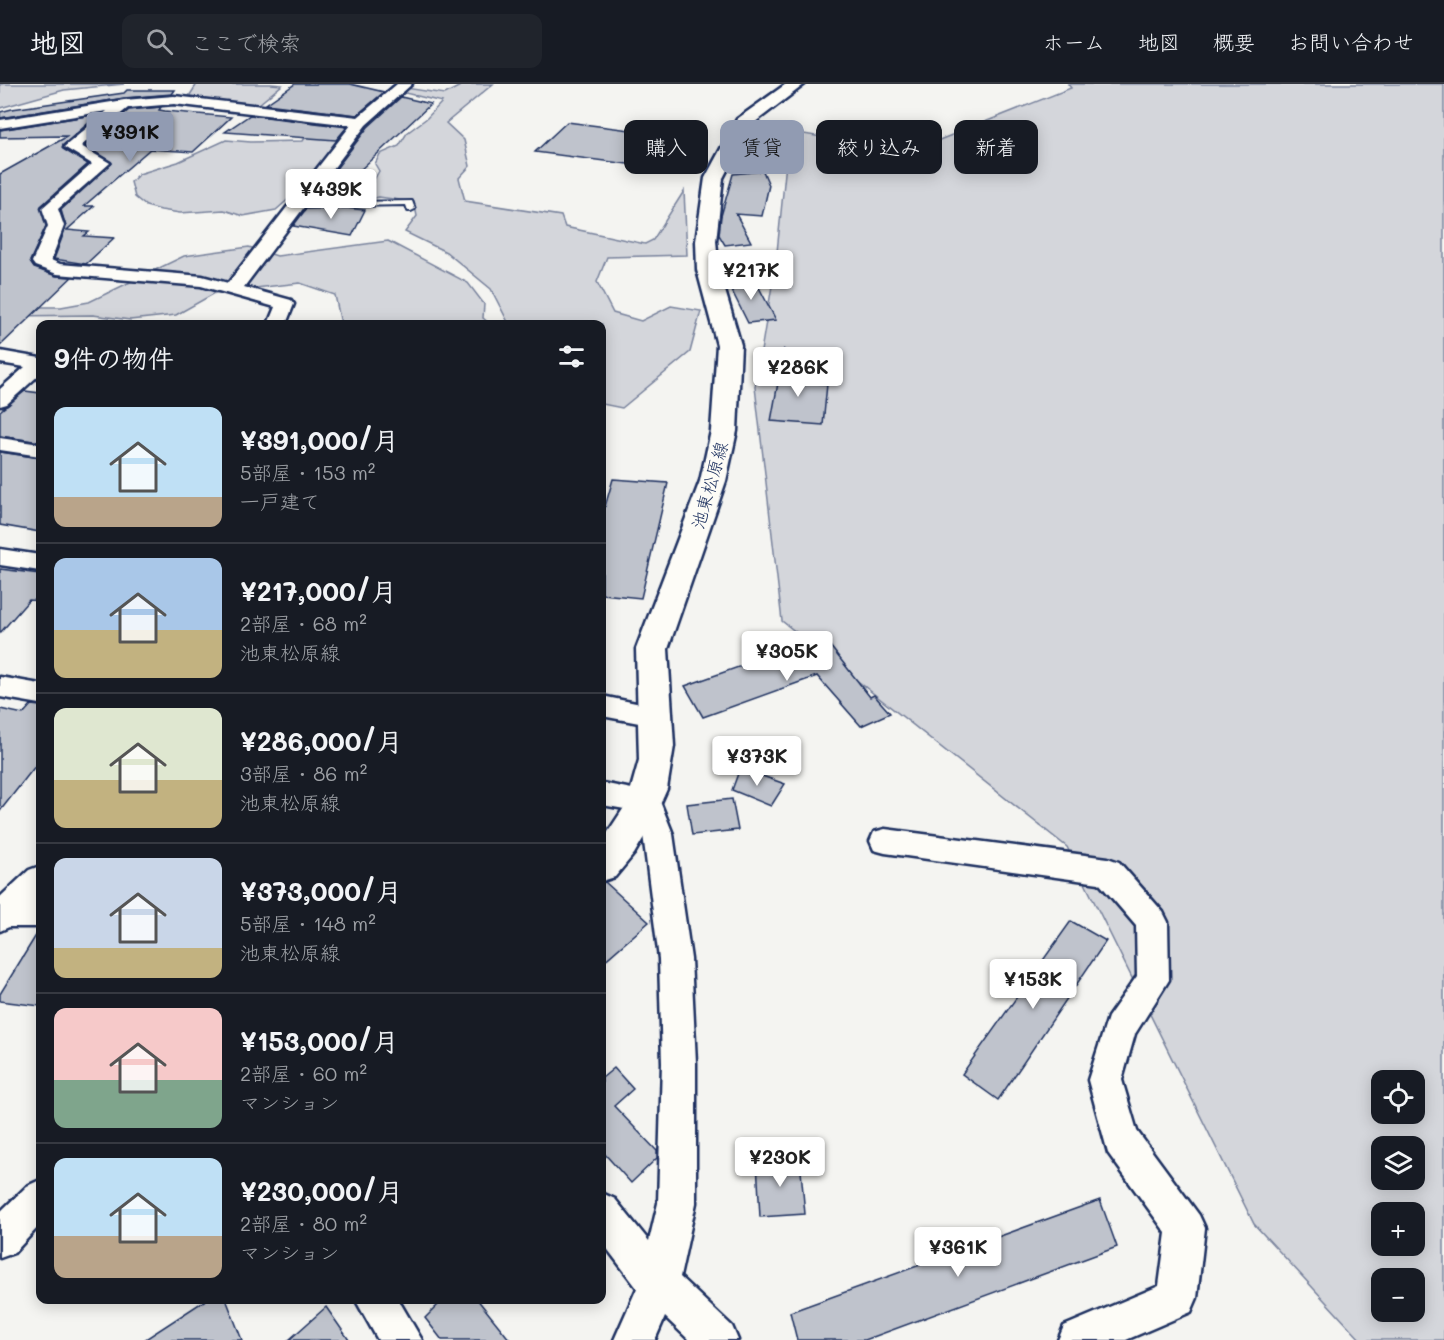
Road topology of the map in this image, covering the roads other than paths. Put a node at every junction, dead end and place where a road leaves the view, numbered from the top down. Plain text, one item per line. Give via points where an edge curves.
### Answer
1 (191, 84) edge
2 (797, 84) edge
3 (401, 85) edge
4 (174, 100) junction
5 (124, 104) junction
6 (361, 122) junction
7 (0, 124) edge
8 (296, 205) junction
9 (411, 209) dead end
10 (232, 290) junction
11 (279, 320) edge
12 (0, 357) edge
13 (36, 363) edge
14 (36, 368) edge
15 (0, 400) edge
16 (0, 444) edge
17 (36, 449) edge
18 (0, 557) edge
19 (36, 562) edge
20 (0, 687) edge
21 (36, 693) edge
22 (606, 707) edge
23 (655, 716) junction
24 (606, 795) edge
25 (647, 802) junction
26 (885, 841) dead end
27 (606, 860) edge
28 (36, 884) edge
29 (15, 912) edge
30 (36, 1203) edge
31 (606, 1217) edge
32 (0, 1239) edge
33 (659, 1284) junction
34 (378, 1304) edge
35 (402, 1340) edge
36 (634, 1340) edge
37 (718, 1340) edge
38 (1078, 1340) edge

1 - 4 street
2 - 23 main road, 池東松原線 via 743,123 714,178 706,241 708,270 729,345 724,431 713,481 652,649
3 - 6 street
4 - 5 street
4 - 6 street
5 - 7 street
5 - 10 street via 71,147 102,163 50,208 56,226 42,262 57,270 202,281
6 - 8 street
8 - 9 lane via 404,202
8 - 10 street
10 - 11 street via 285,304
12 - 13 street
14 - 15 street
16 - 17 street
18 - 19 street
20 - 21 street
22 - 23 street
23 - 25 main road, 池東松原線 via 656,761
24 - 25 street
25 - 27 main road, 池東松原線
25 - 33 street via 658,834 675,959 679,1063 677,1203
26 - 38 street via 1108,871 1152,922 1153,980 1120,1028 1105,1080 1120,1140 1186,1228 1177,1298
28 - 29 street
30 - 32 street
31 - 33 street
33 - 36 street
33 - 37 street
34 - 35 street

